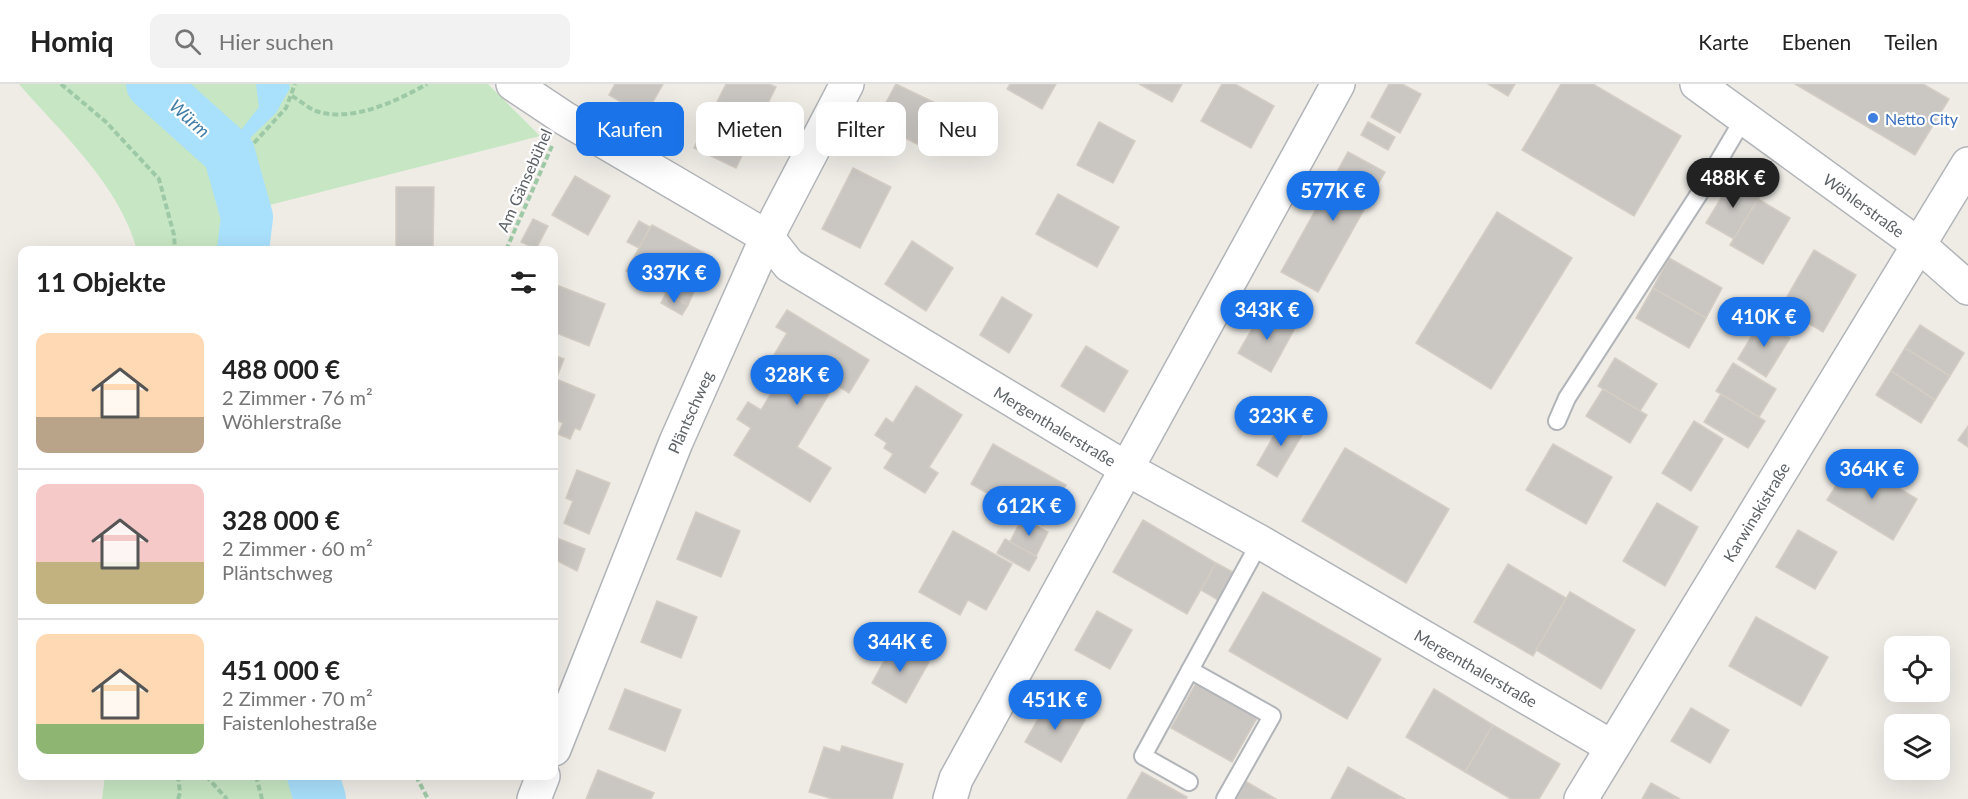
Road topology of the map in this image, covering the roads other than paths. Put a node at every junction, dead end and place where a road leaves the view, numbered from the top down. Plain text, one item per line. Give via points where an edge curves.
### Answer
1 (513, 84) edge
2 (847, 84) edge
3 (1338, 84) edge
4 (1697, 84) edge
5 (1744, 118) junction
6 (1968, 164) edge
7 (767, 237) junction
8 (1919, 245) junction
9 (1968, 288) edge
10 (1557, 421) dead end
11 (1127, 469) junction
12 (1260, 542) junction
13 (1190, 670) junction
14 (558, 739) edge
15 (1612, 747) junction
16 (541, 780) edge
17 (1189, 782) dead end
18 (534, 799) edge
19 (950, 799) edge
20 (1225, 799) edge
21 (1581, 799) edge

1 - 7 street, Mergenthalerstraße
2 - 7 street, Pläntschweg
3 - 11 street
4 - 5 street, Wöhlerstraße
5 - 8 street, Wöhlerstraße
5 - 10 lane via 1567,398
6 - 8 street, Karwinskistraße
7 - 11 street, Mergenthalerstraße via 789,265
7 - 14 street, Pläntschweg via 676,442
8 - 9 street, Wöhlerstraße
8 - 15 street, Karwinskistraße
11 - 12 street, Mergenthalerstraße
11 - 19 street via 956,779
12 - 13 lane
12 - 15 street, Mergenthalerstraße
13 - 17 lane via 1143,756
13 - 20 lane via 1272,716
15 - 21 street, Karwinskistraße
16 - 18 street

